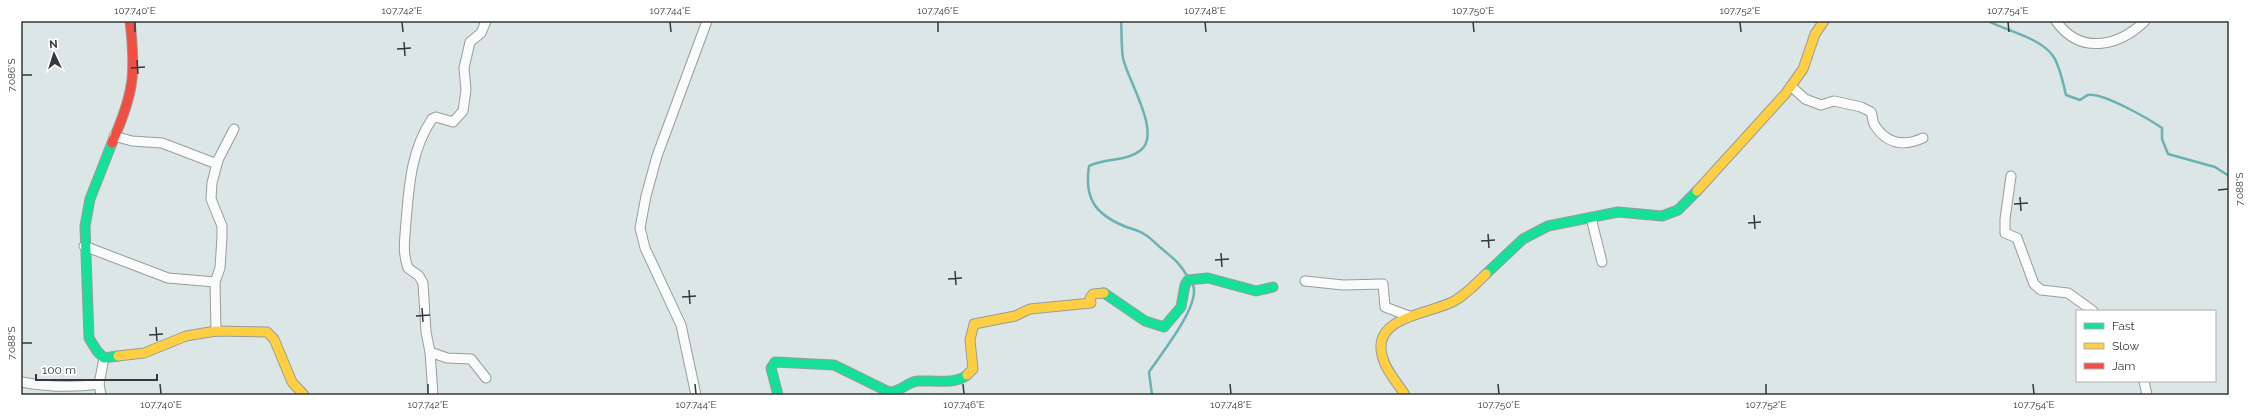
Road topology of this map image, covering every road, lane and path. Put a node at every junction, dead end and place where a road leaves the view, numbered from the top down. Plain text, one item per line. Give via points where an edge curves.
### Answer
1 (130, 21) edge
2 (486, 21) edge
3 (707, 21) edge
4 (1824, 21) edge
5 (2056, 21) edge
6 (2145, 21) edge
7 (1791, 86) junction
8 (234, 129) dead end
9 (114, 136) junction
10 (1923, 138) dead end
11 (217, 164) junction
12 (2011, 176) dead end
13 (1591, 218) junction
14 (84, 246) junction
15 (1602, 262) dead end
16 (1304, 281) dead end
17 (215, 282) junction
18 (1273, 287) dead end
19 (2092, 310) edge
20 (1409, 316) junction
21 (216, 331) junction
22 (430, 352) junction
23 (104, 358) junction
24 (486, 378) dead end
25 (21, 382) edge
26 (2144, 382) edge
27 (99, 384) junction
28 (101, 395) edge
29 (304, 395) edge
30 (433, 395) edge
31 (696, 395) edge
32 (778, 395) edge
33 (1405, 395) edge
34 (2147, 395) edge

1 - 9 street via 133,80
2 - 22 street via 481,33 470,42 464,68 466,90 463,112 453,122 436,117 432,119 421,136 410,178 403,246 408,268 422,280
3 - 31 street via 657,156 640,228 645,248 681,325
4 - 7 street via 1814,34 1803,69
5 - 6 street via 2073,39 2090,44 2120,39
7 - 10 street via 1805,99 1821,105 1834,101 1871,112 1873,122 1884,138 1898,144 1908,144
7 - 13 street via 1720,168 1678,210 1654,218 1624,212
8 - 11 street
9 - 11 street via 132,142 162,143
9 - 14 street via 88,208
11 - 17 street via 211,199 222,226 222,237 220,268
12 - 19 street via 2004,219 2005,233 2017,238 2033,282 2042,290 2068,293
13 - 15 street
13 - 20 street via 1567,221 1539,229 1512,249 1455,300 1442,307
14 - 17 street via 168,278
14 - 23 street via 89,339 93,349
16 - 20 street via 1343,285 1383,284 1385,307
17 - 21 street
18 - 32 street via 1256,291 1208,278 1188,280 1181,307 1164,328 1139,318 1102,292 1093,294 1090,298 1091,303 1028,309 1016,316 974,324 971,342 973,369 969,375 936,382 916,381 896,392 869,383 833,365 775,362 771,368
20 - 33 street via 1385,334 1380,350 1385,364
21 - 23 street via 186,336 144,353
21 - 29 street via 267,332 274,339 292,382
22 - 24 street via 448,358 471,359
22 - 30 street
23 - 27 street
25 - 27 street via 61,387
26 - 34 street
27 - 28 street

